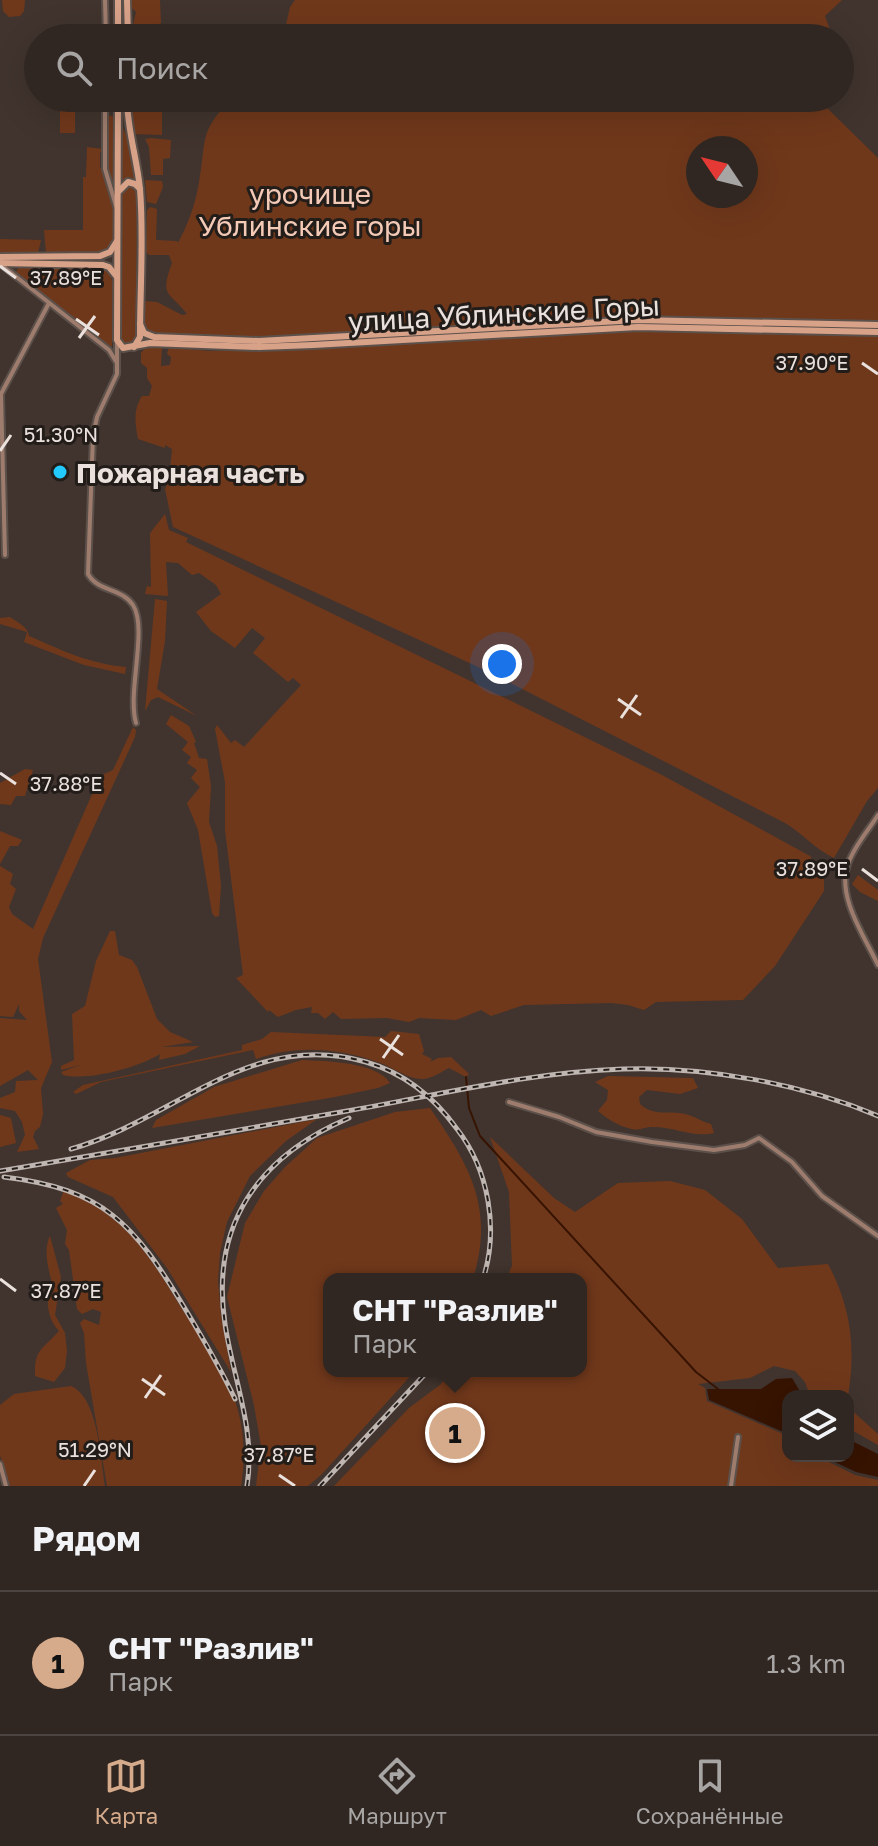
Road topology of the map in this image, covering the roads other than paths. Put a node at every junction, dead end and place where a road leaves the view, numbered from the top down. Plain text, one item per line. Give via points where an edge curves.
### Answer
1 (105, 0) edge
2 (118, 0) edge
3 (127, 0) edge
4 (106, 24) edge
5 (118, 24) edge
6 (128, 24) edge
7 (105, 112) edge
8 (118, 112) edge
9 (127, 112) edge
10 (140, 189) junction
11 (118, 192) junction
12 (118, 211) junction
13 (118, 239) junction
14 (0, 257) edge
15 (0, 264) edge
16 (117, 277) junction
17 (49, 303) junction
18 (140, 324) junction
19 (878, 325) edge
20 (878, 332) edge
21 (117, 340) junction
22 (130, 348) junction
23 (109, 350) junction
24 (117, 351) junction
25 (118, 365) junction
26 (5, 555) dead end
27 (136, 723) dead end
28 (878, 815) edge
29 (878, 965) edge
30 (509, 1102) dead end
31 (877, 1234) edge
32 (738, 1437) dead end
33 (0, 1464) edge
34 (6, 1486) edge
35 (731, 1486) edge

1 - 4 street
2 - 5 main road
3 - 6 main road
7 - 12 street via 105,169
8 - 11 main road
9 - 10 main road
10 - 11 main road via 128,182
10 - 18 main road
11 - 12 main road
12 - 13 main road
13 - 14 main road via 100,256
13 - 16 main road
15 - 16 main road via 103,265
15 - 17 street
16 - 21 main road
17 - 23 street
17 - 26 street via 1,394
18 - 19 main road, улица Ублинские Горы via 154,337 259,341 637,320
18 - 22 main road via 139,341
20 - 22 main road, улица Ублинские Горы via 638,327 313,345 150,343
21 - 22 main road
21 - 23 street
21 - 24 street
22 - 24 street
23 - 24 street
23 - 25 street
24 - 25 street
25 - 27 street via 94,428 88,574 134,607
28 - 29 street via 848,861 845,879 849,903
30 - 31 street via 596,1132 652,1142 714,1150 759,1138 792,1162 822,1196
32 - 35 street
33 - 34 street

